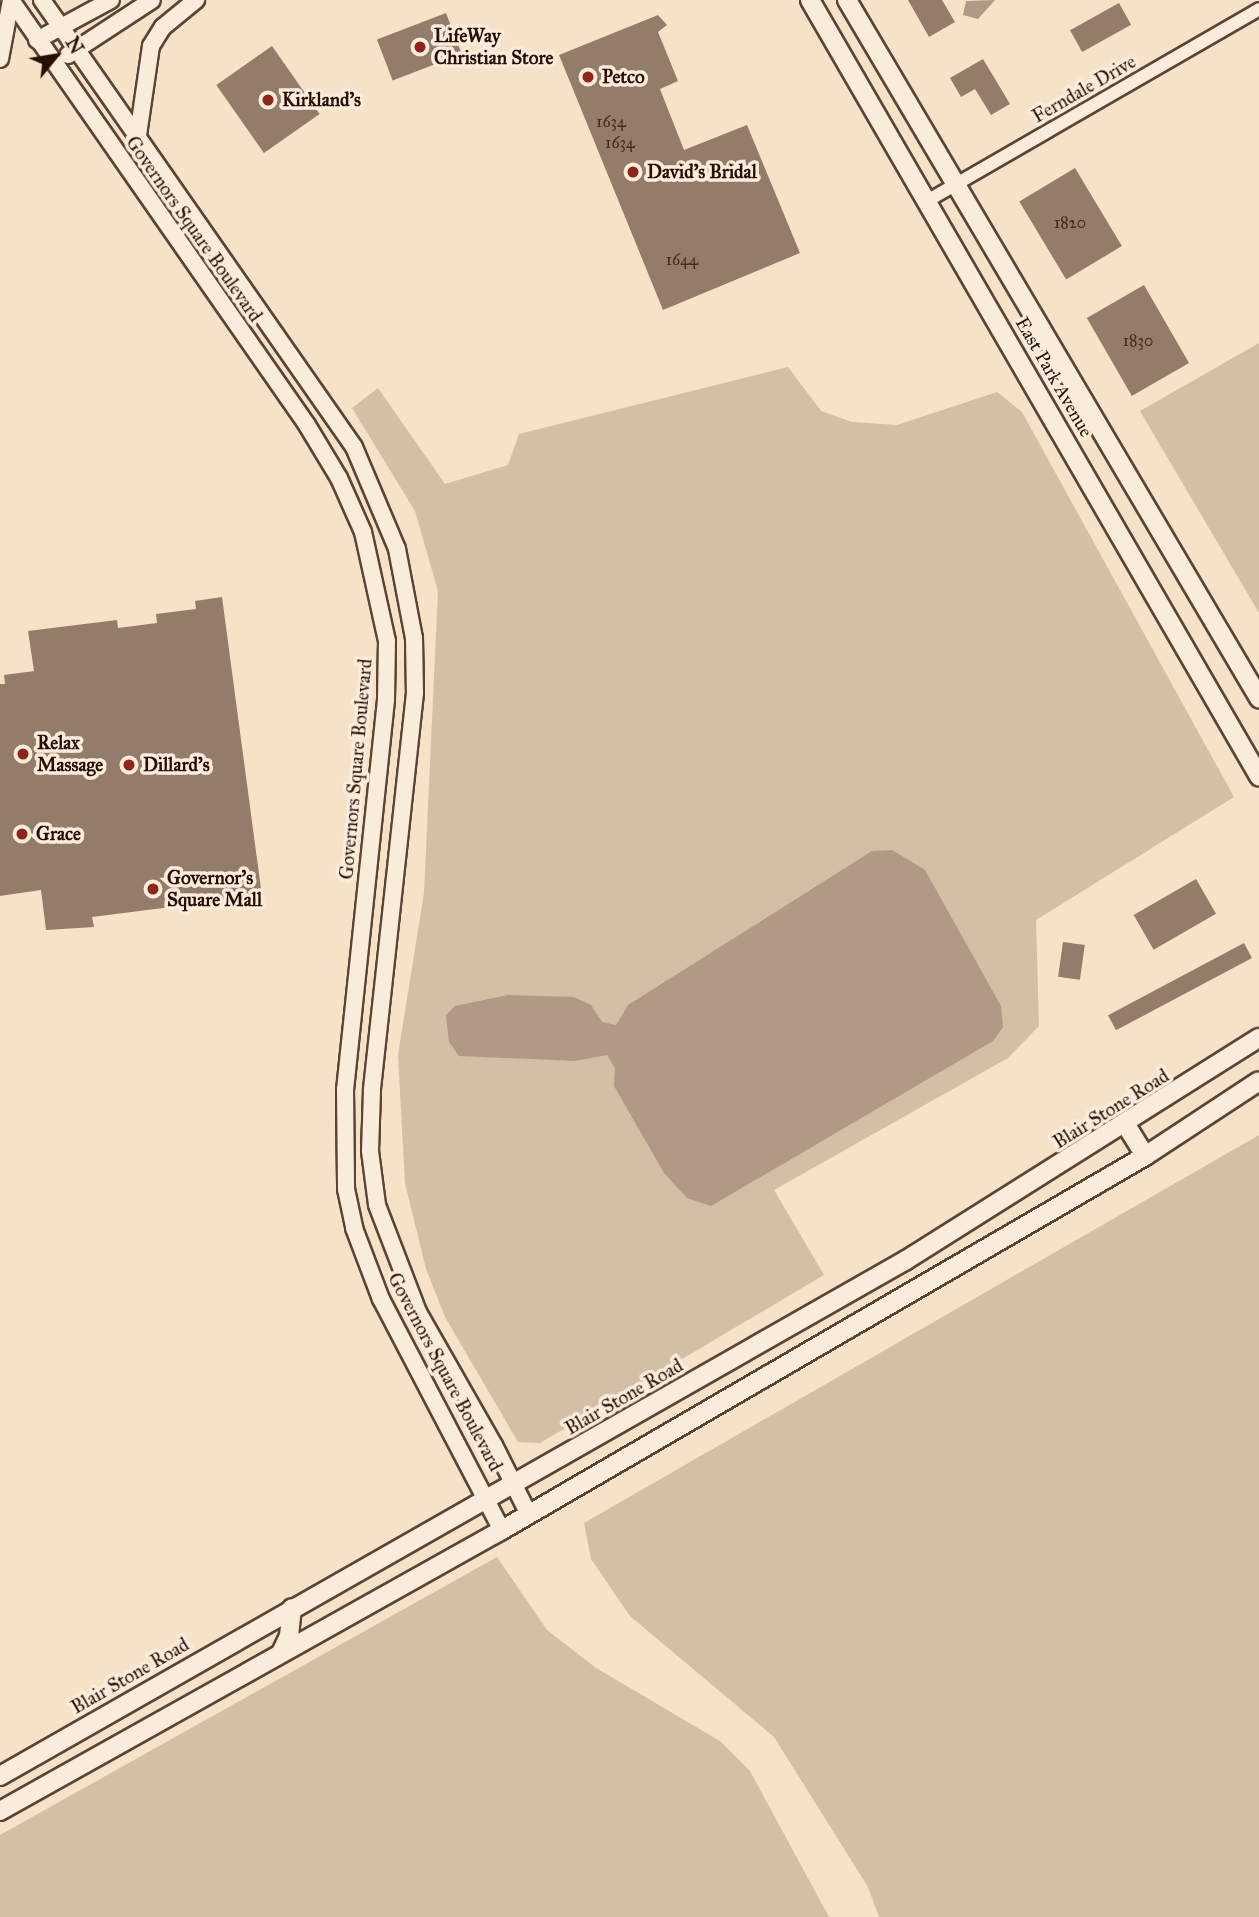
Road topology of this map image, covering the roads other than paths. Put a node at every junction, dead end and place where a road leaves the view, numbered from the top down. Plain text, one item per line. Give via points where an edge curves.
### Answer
1 (11, 0) edge
2 (42, 0) edge
3 (111, 0) edge
4 (152, 0) edge
5 (196, 0) edge
6 (810, 0) edge
7 (847, 0) edge
8 (1259, 9) edge
9 (60, 27) junction
10 (37, 40) junction
11 (74, 50) junction
12 (0, 59) edge
13 (54, 64) junction
14 (137, 142) junction
15 (956, 184) junction
16 (927, 201) junction
17 (330, 410) junction
18 (307, 425) junction
19 (1259, 698) edge
20 (1259, 776) edge
21 (1259, 1038) edge
22 (1259, 1081) edge
23 (344, 1113) junction
24 (371, 1116) junction
25 (1126, 1125) junction
26 (1145, 1156) junction
27 (514, 1483) junction
28 (487, 1498) junction
29 (529, 1514) junction
30 (502, 1530) junction
31 (292, 1608) junction
32 (281, 1654) junction
33 (0, 1776) edge
34 (0, 1811) edge

1 - 10 street, Governors Square Boulevard
1 - 12 street
2 - 9 street, Governors Square Boulevard
3 - 9 street
4 - 11 street
5 - 14 street via 163,27 151,46
6 - 16 main road, East Park Avenue
7 - 15 main road, East Park Avenue
8 - 15 street, Ferndale Drive
9 - 10 street
9 - 11 street, Governors Square Boulevard
10 - 13 street, Governors Square Boulevard
11 - 13 street
11 - 14 street, Governors Square Boulevard
13 - 18 street, Governors Square Boulevard
14 - 17 street, Governors Square Boulevard
15 - 16 street, Ferndale Drive
15 - 19 main road, East Park Avenue
16 - 20 main road, East Park Avenue
17 - 18 street
17 - 24 street, Governors Square Boulevard via 377,492 397,549 414,638 415,693
18 - 23 street, Governors Square Boulevard via 339,478 363,532 387,641 386,700
21 - 25 main road, Blair Stone Road
22 - 26 main road
23 - 24 street
23 - 28 street, Governors Square Boulevard via 346,1189 367,1264
24 - 27 street, Governors Square Boulevard via 377,1205 389,1244 418,1312
25 - 26 main road
25 - 27 main road, Blair Stone Road via 906,1260
26 - 29 main road
27 - 28 main road, Blair Stone Road
27 - 29 street, Governors Square Boulevard
28 - 30 street, Governors Square Boulevard
28 - 31 main road, Blair Stone Road
29 - 30 main road
30 - 32 main road
31 - 32 main road via 289,1636
31 - 33 main road, Blair Stone Road
32 - 34 main road

